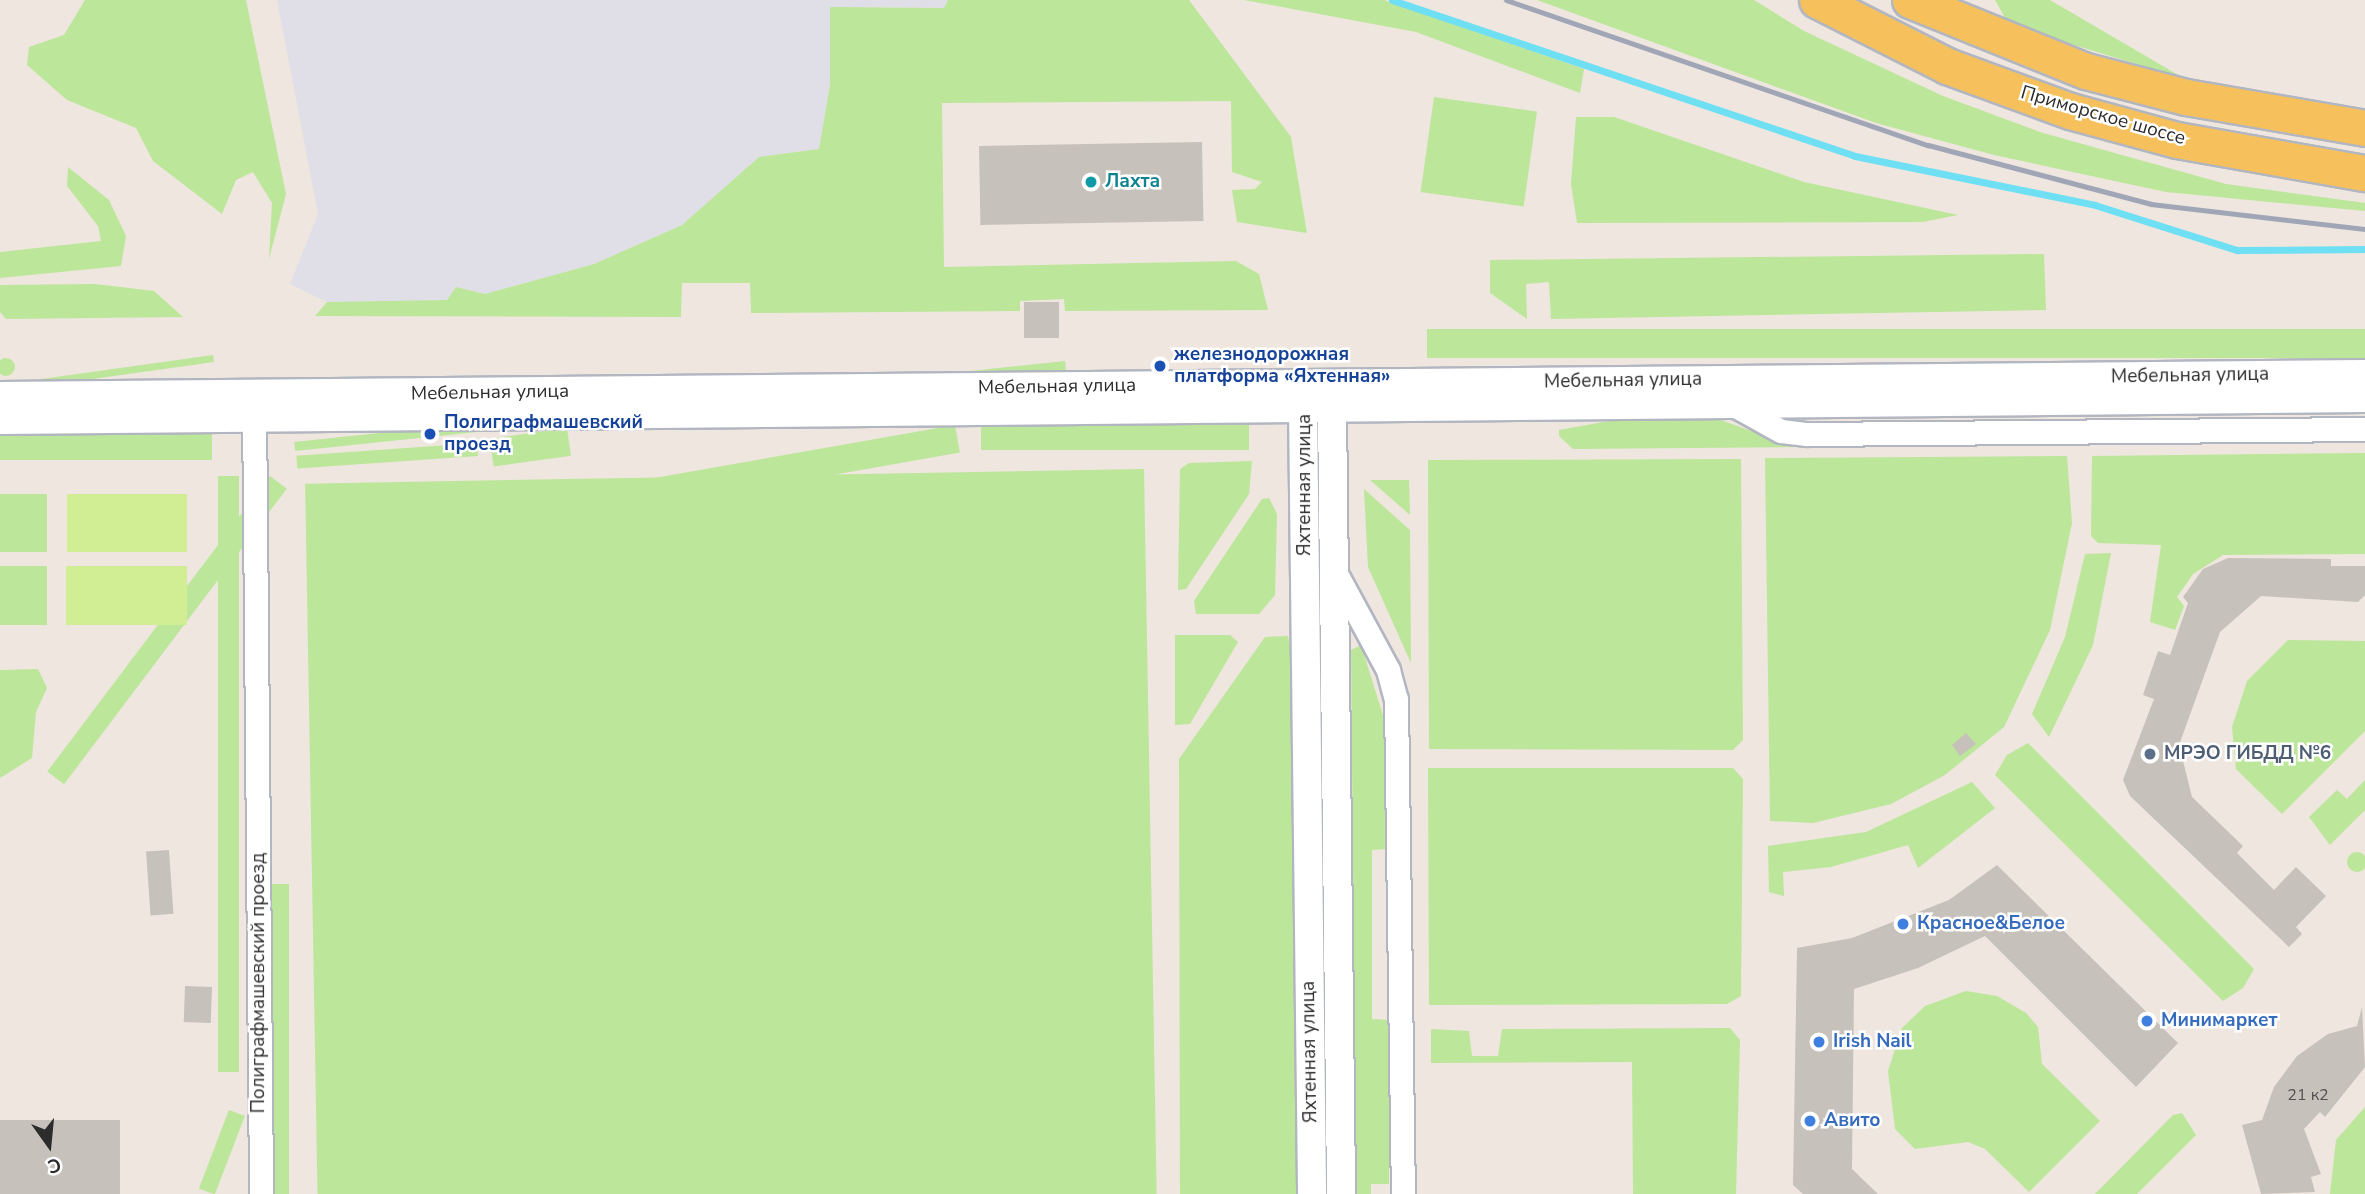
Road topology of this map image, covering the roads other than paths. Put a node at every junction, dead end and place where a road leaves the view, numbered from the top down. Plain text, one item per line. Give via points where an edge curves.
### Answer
1 (1817, 0) edge
2 (1910, 0) edge
3 (2365, 128) edge
4 (2365, 173) edge
5 (2365, 374) edge
6 (0, 396) edge
7 (1310, 396) junction
8 (2365, 398) edge
9 (1732, 404) junction
10 (254, 407) junction
11 (1332, 407) junction
12 (0, 420) edge
13 (2365, 429) edge
14 (1334, 570) junction
15 (261, 1194) edge
16 (1312, 1194) edge
17 (1341, 1194) edge
18 (1403, 1194) edge

1 - 4 main road, Приморское шоссе via 1947,66 2070,111 2177,140
2 - 3 main road, Приморское шоссе via 2086,71 2186,97
5 - 7 street, Мебельная улица
6 - 10 street, Мебельная улица
7 - 10 street, Мебельная улица
7 - 11 street, Яхтенная улица
7 - 16 street, Яхтенная улица
8 - 9 street, Мебельная улица
9 - 11 street, Мебельная улица
9 - 13 street via 1781,431 1807,434
10 - 12 street, Мебельная улица
10 - 15 street, Полиграфмашевский проезд
11 - 14 street, Яхтенная улица
14 - 17 street, Яхтенная улица
14 - 18 street via 1388,670 1396,699

